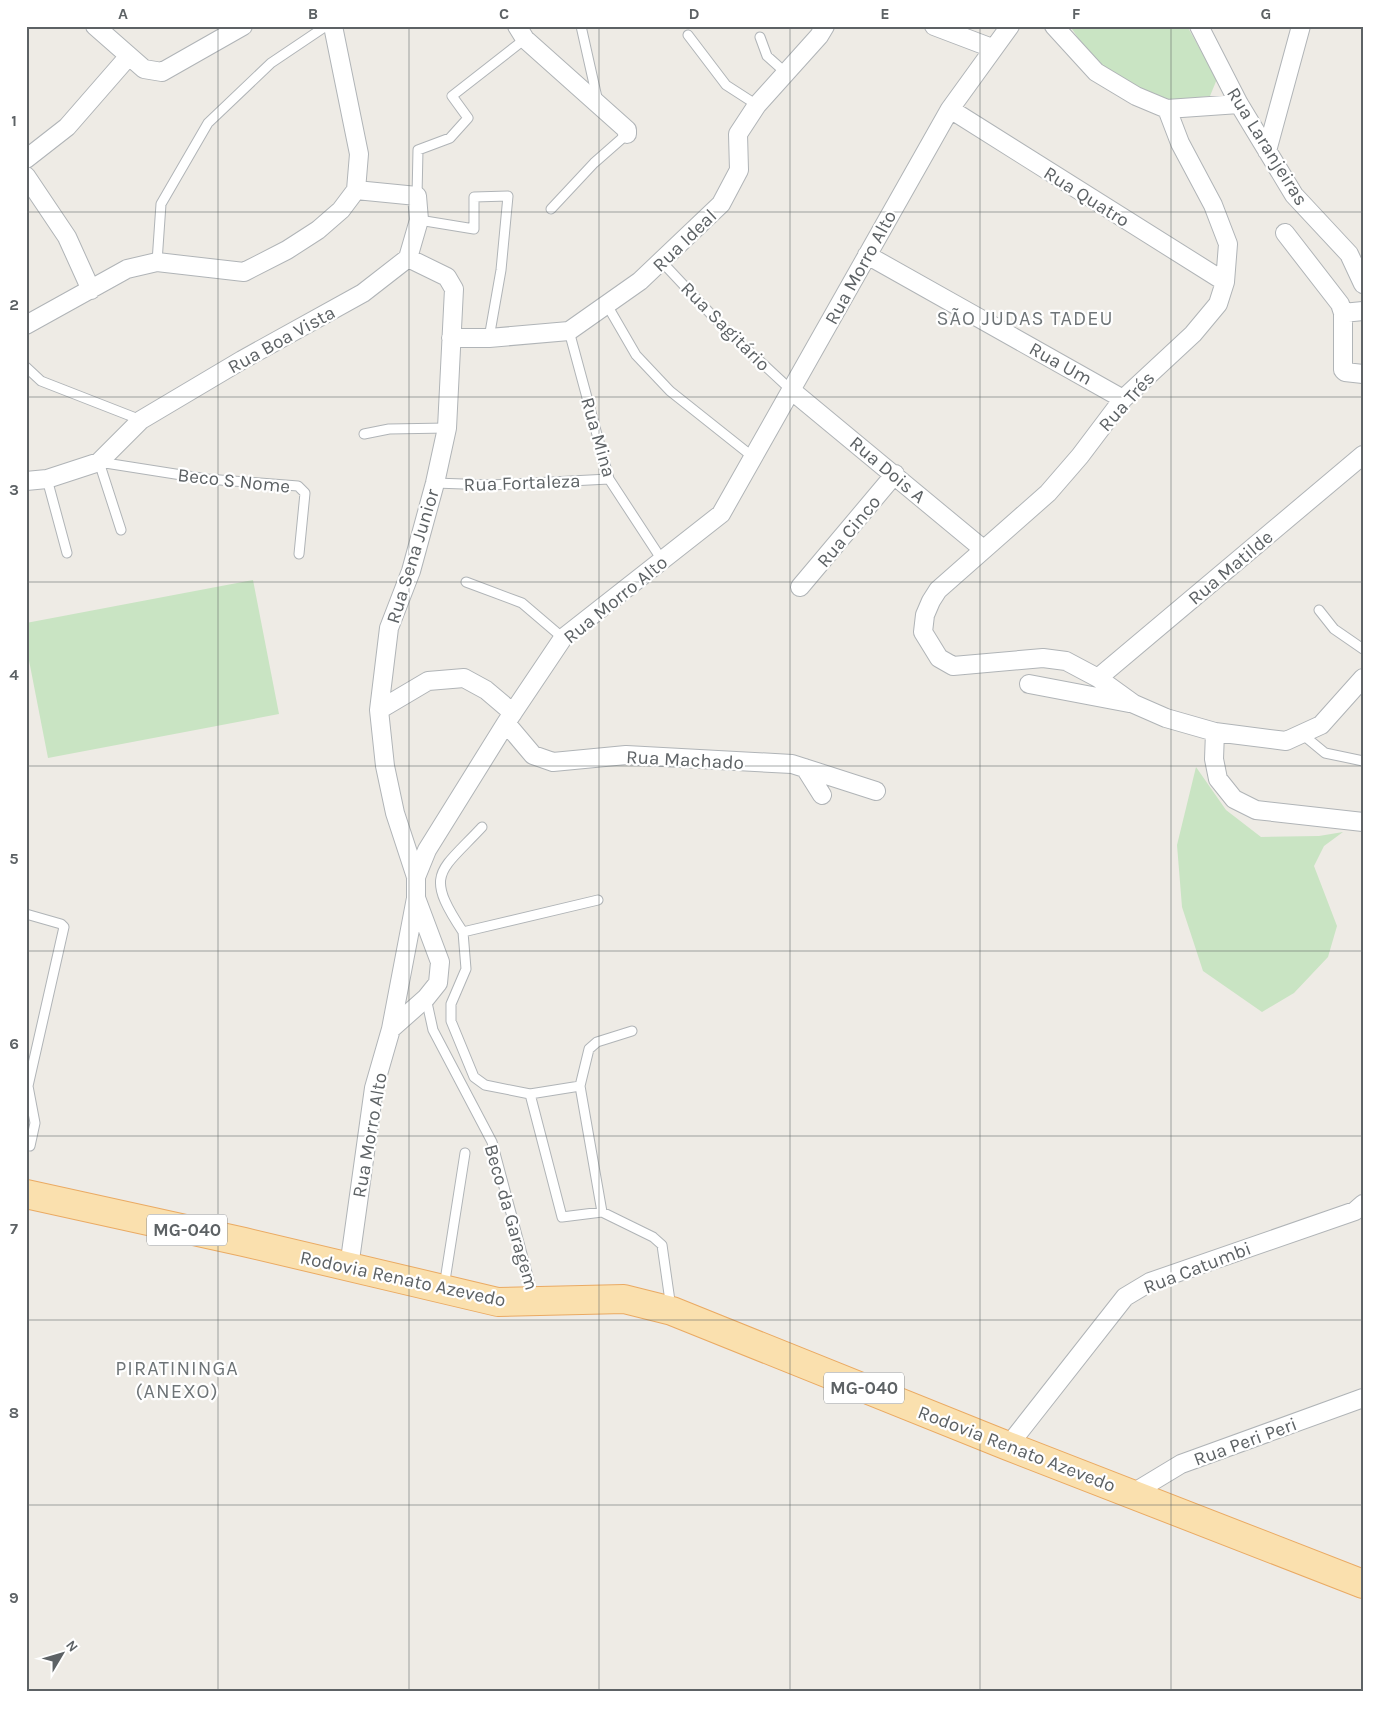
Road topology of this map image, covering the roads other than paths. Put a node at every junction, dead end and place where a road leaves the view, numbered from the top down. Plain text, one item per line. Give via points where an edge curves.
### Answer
1 (95, 26) edge
2 (243, 26) edge
3 (326, 26) edge
4 (333, 26) edge
5 (581, 26) edge
6 (825, 26) edge
7 (934, 26) edge
8 (1010, 26) edge
9 (1054, 26) edge
10 (1199, 26) edge
11 (1301, 26) edge
12 (521, 32) edge
13 (688, 35) dead end
14 (760, 37) dead end
15 (992, 48) junction
16 (128, 57) junction
17 (786, 73) junction
18 (1238, 104) junction
19 (598, 106) junction
20 (757, 106) junction
21 (950, 109) junction
22 (1167, 109) junction
23 (627, 134) joint
24 (1267, 151) junction
25 (26, 159) edge
26 (26, 176) edge
27 (356, 190) junction
28 (417, 196) junction
29 (551, 210) dead end
30 (419, 220) junction
31 (1285, 232) dead end
32 (867, 255) junction
33 (408, 258) junction
34 (157, 262) junction
35 (662, 262) junction
36 (1225, 282) junction
37 (1363, 284) edge
38 (91, 290) junction
39 (606, 305) junction
40 (1363, 311) edge
41 (1343, 313) junction
42 (26, 325) edge
43 (570, 331) junction
44 (451, 338) junction
45 (490, 338) junction
46 (26, 367) edge
47 (1363, 374) edge
48 (791, 390) junction
49 (1123, 399) junction
50 (141, 420) junction
51 (447, 428) junction
52 (364, 434) dead end
53 (753, 457) junction
54 (99, 462) junction
55 (1361, 462) edge
56 (895, 474) junction
57 (47, 479) junction
58 (609, 479) junction
59 (26, 481) edge
60 (435, 483) junction
61 (121, 530) dead end
62 (983, 549) junction
63 (66, 554) dead end
64 (299, 554) dead end
65 (662, 560) junction
66 (466, 582) dead end
67 (800, 587) dead end
68 (1319, 610) dead end
69 (563, 638) junction
70 (1363, 650) edge
71 (1098, 678) junction
72 (1363, 678) edge
73 (1030, 684) dead end
74 (1134, 704) junction
75 (379, 710) junction
76 (510, 718) junction
77 (1215, 732) junction
78 (1302, 734) junction
79 (1363, 761) edge
80 (805, 768) junction
81 (876, 791) dead end
82 (822, 795) dead end
83 (1363, 822) edge
84 (482, 827) dead end
85 (416, 876) junction
86 (416, 898) junction
87 (598, 900) dead end
88 (26, 914) edge
89 (463, 932) junction
90 (426, 998) junction
91 (391, 1029) junction
92 (632, 1031) dead end
93 (27, 1086) edge
94 (580, 1086) junction
95 (530, 1094) junction
96 (30, 1146) dead end
97 (464, 1153) dead end
98 (26, 1194) edge
99 (1363, 1204) edge
100 (602, 1212) junction
101 (348, 1267) junction
102 (444, 1290) junction
103 (535, 1301) junction
104 (672, 1311) junction
105 (1363, 1398) edge
106 (1008, 1446) junction
107 (1133, 1493) junction
108 (1363, 1584) edge

1 - 16 street
2 - 16 street via 162,72 144,69
3 - 34 lane via 271,63 208,123 161,204
4 - 27 street via 359,154
5 - 19 lane
6 - 17 street, Rua Ideal
7 - 15 street
8 - 15 street, Rua Morro Alto
9 - 22 street via 1096,72 1136,96
10 - 18 street, Rua Laranjeiras
11 - 24 street
12 - 19 street
12 - 28 lane via 452,96 468,118 450,138 418,150
13 - 20 lane via 726,85
14 - 17 lane via 767,56
15 - 21 street, Rua Morro Alto
16 - 25 street via 67,127
17 - 20 street, Rua Ideal
18 - 22 street
18 - 24 street, Rua Laranjeiras
19 - 23 street via 627,130
20 - 35 street, Rua Ideal via 738,134 739,170 721,204
21 - 32 street, Rua Morro Alto
21 - 36 street, Rua Quatro
22 - 36 street, Rua Trés via 1228,244
23 - 29 lane via 594,163
24 - 37 street, Rua Laranjeiras via 1294,195 1348,254
26 - 38 street via 67,237
27 - 28 street
27 - 34 street via 341,210 318,230 244,272
28 - 30 street
30 - 33 street
30 - 45 lane via 474,229 474,197 508,196
31 - 41 street via 1340,304
32 - 48 street, Rua Morro Alto
32 - 49 street, Rua Um
33 - 44 street, Rua Sena Junior via 447,277 454,289
33 - 50 street, Rua Boa Vista via 363,293
34 - 38 street via 128,269
35 - 39 street, Rua Ideal
35 - 48 lane, Rua Sagitário via 722,326
36 - 49 street, Rua Trés via 1218,304 1193,334
38 - 42 street
39 - 43 street, Rua Ideal
39 - 53 lane via 636,355 670,391
40 - 41 street
41 - 47 street via 1343,370
43 - 45 street
43 - 58 lane, Rua Mina
44 - 45 street
44 - 51 street, Rua Sena Junior
46 - 50 lane via 41,382
48 - 53 street, Rua Morro Alto
48 - 56 street, Rua Dois A
49 - 62 street, Rua Trés via 1048,493
50 - 54 street, Rua Boa Vista
51 - 52 lane via 389,429
51 - 60 street, Rua Sena Junior
53 - 65 street, Rua Morro Alto via 721,514
54 - 57 street, Rua Boa Vista
54 - 61 lane
54 - 64 lane, Beco S Nome via 207,479 298,486 305,493
55 - 71 street, Rua Matilde
56 - 62 street, Rua Dois A
56 - 67 street, Rua Cinco
57 - 59 street, Rua Boa Vista
57 - 63 lane
58 - 60 lane, Rua Fortaleza via 491,485
58 - 65 lane, Rua Mina
60 - 75 street, Rua Sena Junior via 411,571 389,628
62 - 71 street, Rua Trés via 930,601 923,632 938,658 953,666 1043,658 1066,660
65 - 69 street, Rua Morro Alto
66 - 69 lane via 522,603
68 - 70 lane via 1334,629
69 - 76 street, Rua Morro Alto
71 - 74 street
72 - 78 street via 1321,725
73 - 74 street
74 - 77 street via 1166,718
75 - 76 street, Rua Machado via 428,681 464,678 486,690
75 - 85 street, Rua Sena Junior via 385,766 395,813
76 - 80 street, Rua Machado via 533,755 553,762 626,755 792,764
76 - 85 street, Rua Morro Alto via 427,850
77 - 78 street via 1286,741
77 - 83 street via 1214,760 1218,779 1234,799 1256,810
78 - 79 lane via 1325,752
80 - 81 street, Rua Machado
80 - 82 street
84 - 89 lane via 442,870 439,889 445,905
85 - 86 street, Rua Morro Alto
86 - 90 street, Rua Morro Alto via 440,962 438,983
86 - 91 street
87 - 89 lane
88 - 93 lane via 64,927
89 - 95 lane via 466,969 451,1004 452,1021 474,1077 485,1085
90 - 91 street, Rua Morro Alto
90 - 103 lane, Beco da Garagem via 433,1030 492,1142
91 - 101 street, Rua Morro Alto via 374,1088
92 - 94 lane via 597,1042 589,1049
93 - 96 lane via 35,1123
94 - 95 lane
94 - 100 lane
95 - 100 lane via 562,1217
97 - 102 lane
98 - 101 main road, Rodovia Renato Azevedo / MG-040
99 - 106 street, Rua Catumbi via 1355,1211 1150,1282 1125,1297
100 - 104 lane via 662,1244
101 - 102 main road, Rodovia Renato Azevedo / MG-040
102 - 103 main road, Rodovia Renato Azevedo / MG-040 via 498,1302
103 - 104 main road, Rodovia Renato Azevedo / MG-040 via 624,1299
104 - 106 main road, Rodovia Renato Azevedo / MG-040
105 - 107 street, Rua Peri Peri via 1181,1464
106 - 107 main road, Rodovia Renato Azevedo / MG-040
107 - 108 main road, Rodovia Renato Azevedo / MG-040

